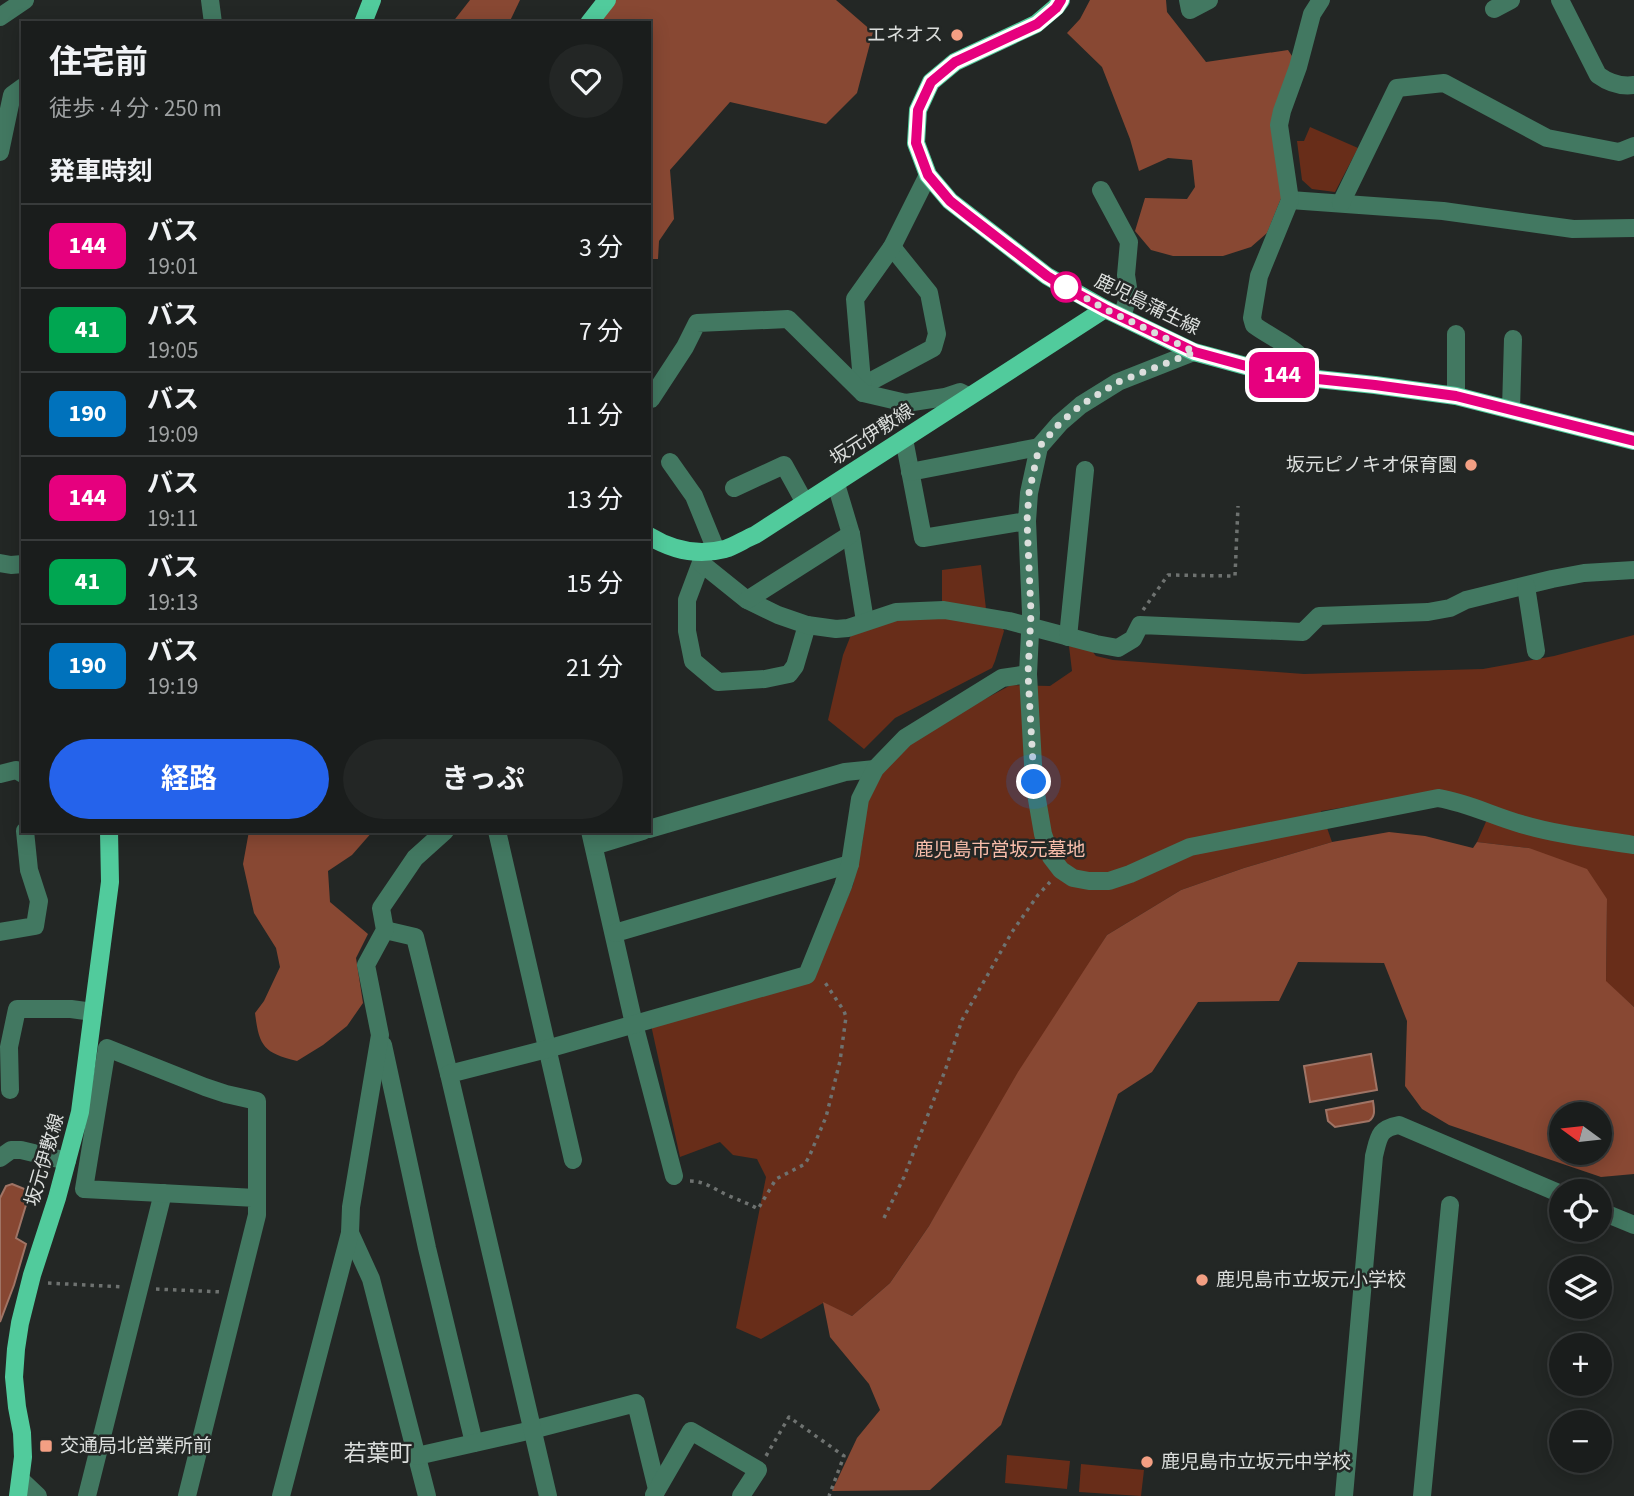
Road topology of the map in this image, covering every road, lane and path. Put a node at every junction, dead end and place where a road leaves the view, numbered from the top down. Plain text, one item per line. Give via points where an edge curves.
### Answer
1 (25, 0) edge
2 (210, 0) edge
3 (372, 0) edge
4 (607, 0) edge
5 (1061, 0) edge
6 (1188, 0) edge
7 (1209, 0) edge
8 (1321, 0) edge
9 (1511, 0) edge
10 (1560, 0) edge
11 (1494, 9) dead end
12 (0, 17) edge
13 (213, 21) edge
14 (364, 21) edge
15 (591, 21) edge
16 (1634, 85) edge
17 (21, 88) edge
18 (1634, 146) edge
19 (0, 152) edge
20 (928, 175) junction
21 (1101, 190) dead end
22 (1290, 200) junction
23 (1341, 203) junction
24 (1634, 228) edge
25 (892, 247) junction
26 (1105, 309) junction
27 (1122, 317) junction
28 (1456, 334) dead end
29 (1513, 339) dead end
30 (1195, 352) junction
31 (1314, 379) junction
32 (863, 390) junction
33 (968, 396) junction
34 (1456, 396) junction
35 (651, 399) dead end
36 (1511, 409) junction
37 (904, 439) junction
38 (1634, 441) edge
39 (1039, 447) junction
40 (670, 462) dead end
41 (1085, 470) dead end
42 (910, 472) junction
43 (836, 484) junction
44 (734, 488) dead end
45 (805, 503) junction
46 (1238, 506) dead end
47 (1027, 521) junction
48 (851, 534) junction
49 (651, 538) edge
50 (707, 555) junction
51 (0, 563) edge
52 (21, 564) edge
53 (1634, 570) edge
54 (1526, 586) junction
55 (747, 600) junction
56 (865, 621) junction
57 (807, 625) junction
58 (1140, 625) junction
59 (1030, 626) junction
60 (1068, 637) junction
61 (1536, 651) dead end
62 (1028, 674) junction
63 (875, 769) junction
64 (21, 773) edge
65 (0, 774) edge
66 (651, 828) edge
67 (25, 833) edge
68 (109, 833) edge
69 (443, 833) edge
70 (497, 833) edge
71 (628, 833) edge
72 (592, 838) edge
73 (1634, 845) edge
74 (850, 864) junction
75 (1060, 870) junction
76 (385, 930) junction
77 (0, 932) edge
78 (615, 933) junction
79 (810, 967) junction
80 (93, 1012) junction
81 (634, 1024) junction
82 (380, 1035) junction
83 (547, 1049) junction
84 (449, 1074) junction
85 (10, 1090) dead end
86 (88, 1114) junction
87 (0, 1158) edge
88 (573, 1160) dead end
89 (67, 1161) junction
90 (674, 1176) joint
91 (1549, 1189) edge
92 (163, 1193) junction
93 (257, 1198) junction
94 (1450, 1205) dead end
95 (1612, 1216) edge
96 (884, 1218) dead end
97 (1634, 1226) edge
98 (350, 1233) junction
99 (532, 1430) junction
100 (474, 1443) junction
101 (417, 1456) junction
102 (758, 1470) junction
103 (19, 1488) edge
104 (655, 1492) edge
105 (38, 1496) edge
106 (87, 1496) edge
107 (187, 1496) edge
108 (281, 1496) edge
109 (427, 1496) edge
110 (548, 1496) edge
111 (741, 1496) edge
112 (829, 1496) edge
113 (1344, 1496) edge
114 (1422, 1496) edge

1 - 12 street
2 - 13 street
3 - 14 main road
4 - 15 main road
5 - 20 main road, 鹿児島蒲生線 via 1037,24 955,62 931,82 918,110 916,143
6 - 7 street via 1190,10
8 - 22 street via 1312,13 1279,125
9 - 11 street
10 - 16 street via 1598,75 1609,83
17 - 19 street via 12,95
18 - 23 street via 1619,152 1548,138 1444,83 1397,88
20 - 25 street
20 - 26 main road, 鹿児島蒲生線 via 950,201 1047,276
21 - 27 street via 1129,242 1129,294
22 - 23 street
22 - 31 street via 1259,276 1252,318 1254,325 1306,360
23 - 24 street via 1573,229
25 - 32 street via 856,299
25 - 32 street via 929,293 937,334 933,348
26 - 27 main road, 鹿児島蒲生線
26 - 33 main road, 坂元伊敷線
27 - 30 main road, 鹿児島蒲生線
28 - 34 street
29 - 36 street
30 - 31 main road, 鹿児島蒲生線 via 1279,375
30 - 39 street via 1118,382 1081,405
31 - 34 main road, 鹿児島蒲生線
32 - 33 street via 906,403 960,392
32 - 35 street via 788,319 697,323
33 - 37 main road, 坂元伊敷線
34 - 36 main road, 鹿児島蒲生線
36 - 38 main road, 鹿児島蒲生線
37 - 42 street
37 - 43 main road, 坂元伊敷線
39 - 42 street
39 - 47 street
40 - 50 street via 694,496
41 - 60 street
42 - 47 street via 923,538
43 - 45 main road, 坂元伊敷線
43 - 48 street
44 - 45 street via 784,465
45 - 50 main road, 坂元伊敷線 via 755,535
46 - 58 path via 1235,576 1168,575 1143,609
47 - 59 street
48 - 55 street
48 - 56 street
49 - 50 main road, 坂元伊敷線
50 - 55 street
50 - 57 street via 687,600 687,631 693,662 718,682 789,674
51 - 52 street
53 - 54 street via 1584,573
54 - 58 street via 1428,612 1319,616 1303,632
54 - 61 street
55 - 57 street
56 - 57 street via 836,629
56 - 59 street via 902,611 944,610
58 - 60 street via 1133,639 1118,649
59 - 60 street
59 - 62 street
62 - 63 street via 1002,678 905,738
62 - 75 street via 1034,782 1044,834
63 - 66 street via 845,772
63 - 74 street via 860,799
64 - 65 street
67 - 77 street via 29,870 39,901 34,926
68 - 80 main road, 坂元伊敷線 via 110,882
69 - 76 street via 415,859 381,908
70 - 83 street
71 - 72 street
72 - 78 street
73 - 75 street via 1553,833 1438,798 1190,847 1109,881 1073,878
74 - 78 street
74 - 79 street
75 - 96 path via 1013,933 962,1020 904,1177
76 - 82 street via 366,965
76 - 84 street via 415,937
78 - 81 street
79 - 81 street via 807,975
79 - 90 path via 846,1017 826,1117 805,1164 776,1178 758,1209 706,1183
80 - 85 street via 17,1009 9,1047
80 - 86 main road, 坂元伊敷線
81 - 83 street
81 - 90 street
82 - 98 street
82 - 100 street
83 - 84 street
83 - 88 street
84 - 99 street
86 - 89 main road, 坂元伊敷線
86 - 92 street via 84,1189
86 - 93 street via 107,1048 205,1087 257,1101
87 - 89 street via 11,1150 21,1150
89 - 103 main road, 坂元伊敷線 via 32,1275 16,1349 14,1377 23,1457
91 - 113 street via 1399,1125 1388,1127 1379,1136
92 - 93 street
92 - 106 street
93 - 107 street via 257,1215
94 - 114 street
95 - 97 street
98 - 101 street via 371,1279
98 - 108 street
99 - 100 street
99 - 104 street via 636,1403
99 - 110 street
100 - 101 street
101 - 109 street
102 - 104 street via 691,1431
102 - 111 street
102 - 112 path via 789,1417 844,1457
103 - 105 street

